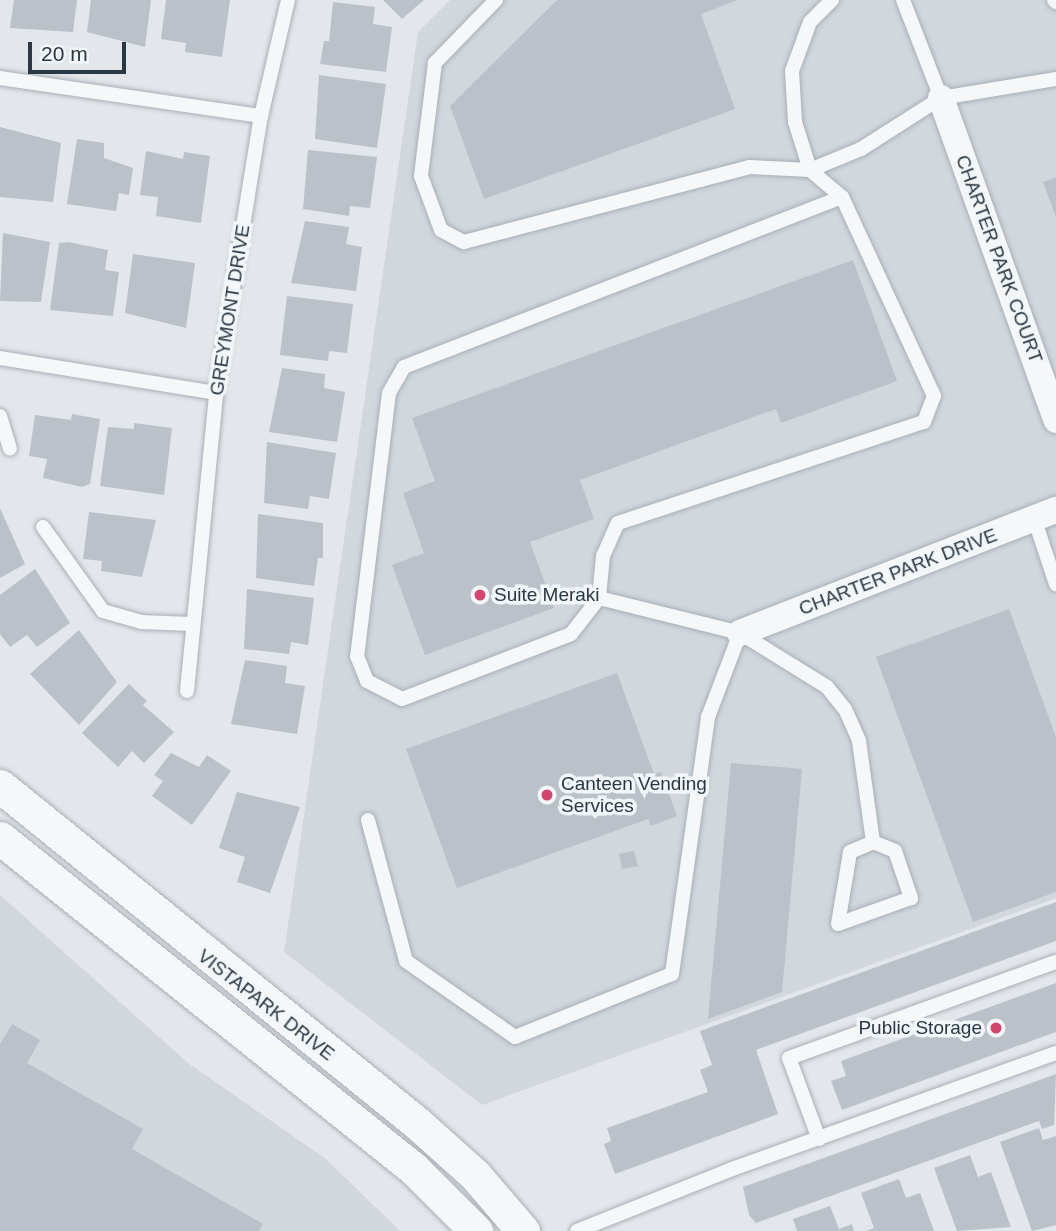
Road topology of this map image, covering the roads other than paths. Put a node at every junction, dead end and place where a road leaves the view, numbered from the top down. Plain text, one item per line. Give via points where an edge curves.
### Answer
1 (288, 0) edge
2 (496, 0) edge
3 (832, 0) edge
4 (903, 0) edge
5 (0, 78) edge
6 (1056, 79) edge
7 (942, 98) junction
8 (261, 116) junction
9 (810, 170) junction
10 (842, 197) junction
11 (0, 358) edge
12 (216, 393) junction
13 (0, 416) edge
14 (1056, 420) edge
15 (10, 449) dead end
16 (1045, 514) edge
17 (43, 527) dead end
18 (1056, 584) edge
19 (599, 598) junction
20 (192, 624) junction
21 (740, 633) junction
22 (187, 691) dead end
23 (3, 796) edge
24 (369, 820) dead end
25 (0, 838) edge
26 (873, 842) junction
27 (1056, 962) edge
28 (1056, 1053) edge
29 (819, 1139) junction
30 (476, 1231) edge
31 (523, 1231) edge
32 (577, 1231) edge

1 - 8 lane, GREYMONT DRIVE
2 - 9 lane via 435,63 421,176 442,230 464,242 749,167
3 - 9 lane via 810,22 792,71 794,122
4 - 7 lane
5 - 8 lane
6 - 7 lane
7 - 9 lane via 861,149
7 - 14 street, CHARTER PARK COURT
8 - 12 lane, GREYMONT DRIVE
9 - 10 lane
10 - 19 lane via 934,396 925,422 618,523 603,556
10 - 19 lane via 404,367 389,393 357,656 367,681 402,699 571,634
11 - 12 lane
12 - 20 lane, GREYMONT DRIVE
13 - 15 lane
16 - 18 lane
16 - 21 street, CHARTER PARK DRIVE
17 - 20 lane via 103,611 141,622
19 - 21 lane
20 - 22 lane, GREYMONT DRIVE
21 - 24 lane via 708,718 672,974 515,1037 406,961
21 - 26 lane via 827,687 845,709 859,741
23 - 31 street, VISTAPARK DRIVE via 416,1123 474,1175
25 - 30 street, VISTAPARK DRIVE via 414,1169
26 - 26 lane via 895,851 911,898 838,924 850,852
27 - 29 lane via 789,1058
28 - 29 lane
29 - 32 lane

